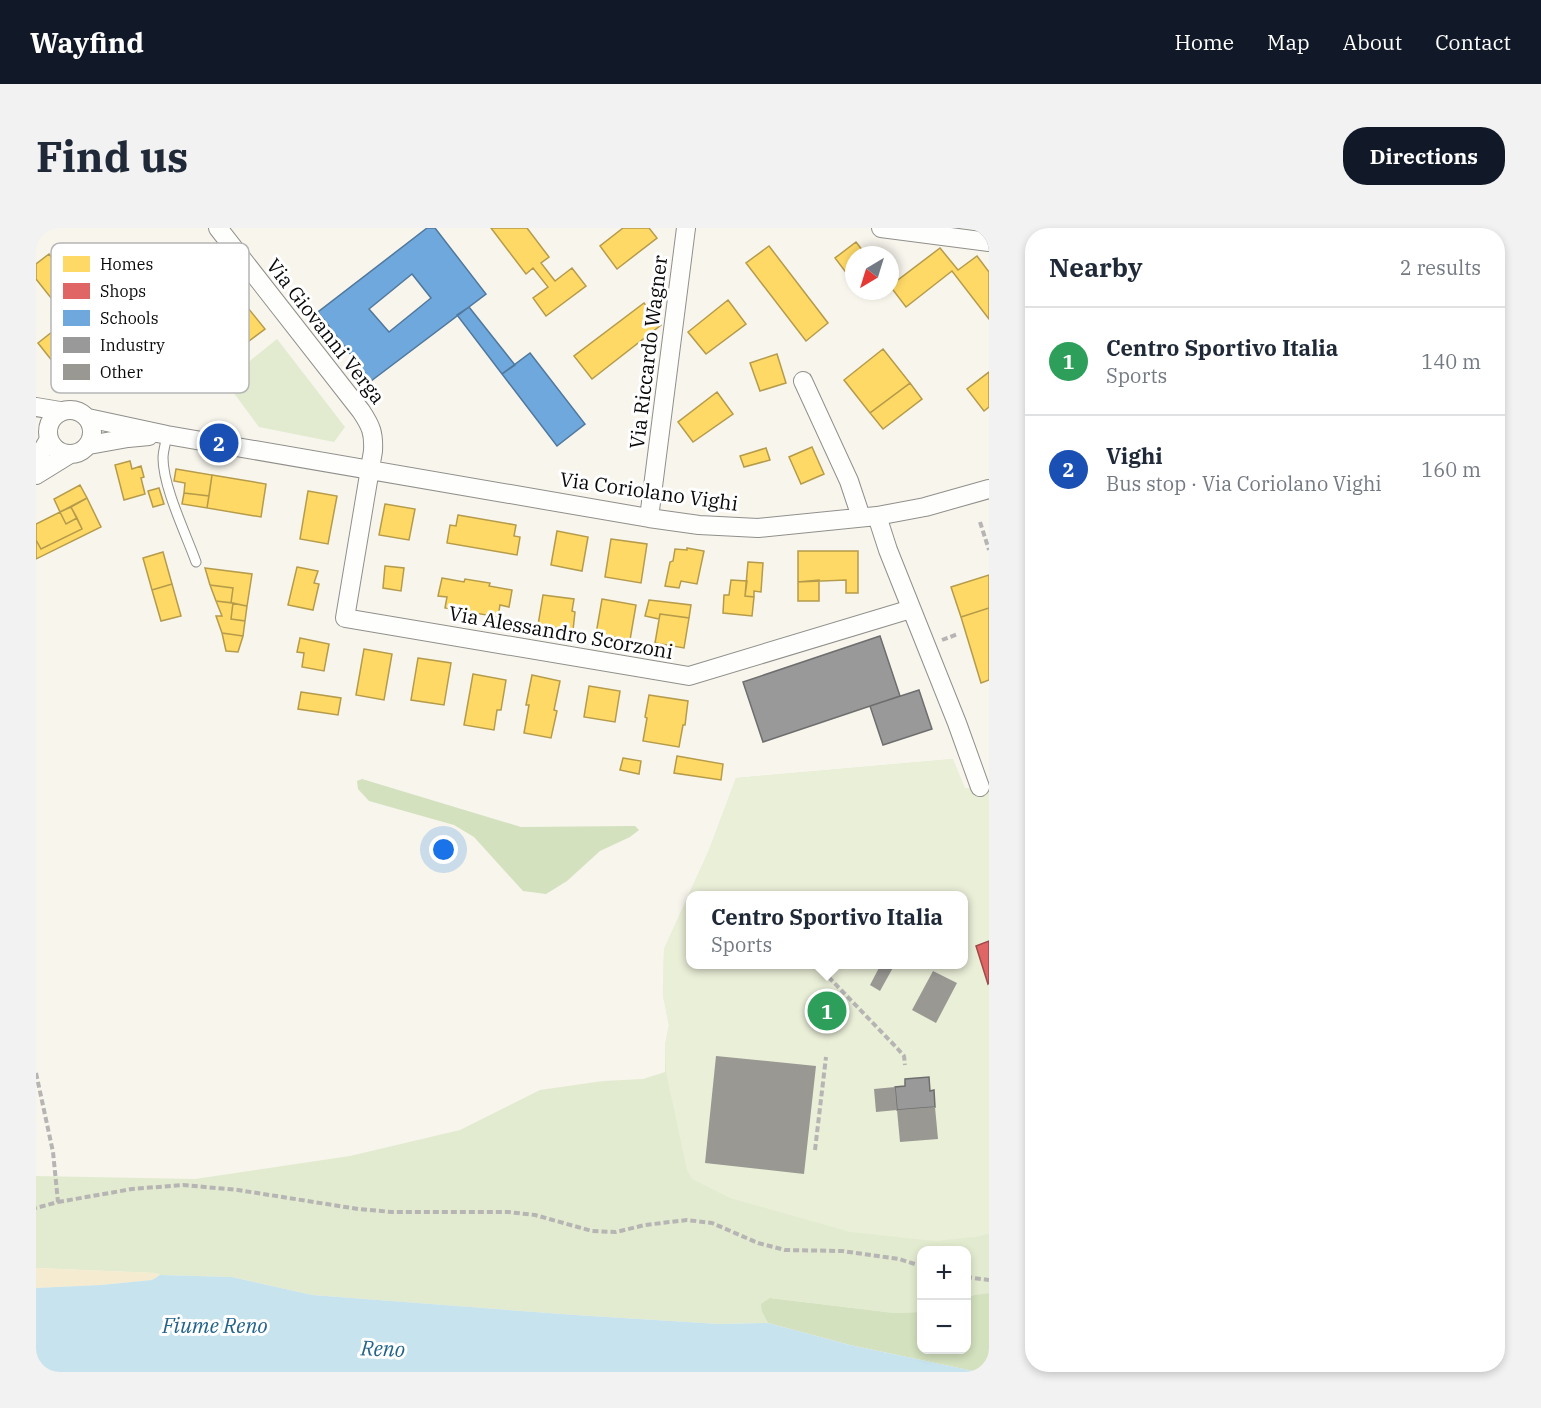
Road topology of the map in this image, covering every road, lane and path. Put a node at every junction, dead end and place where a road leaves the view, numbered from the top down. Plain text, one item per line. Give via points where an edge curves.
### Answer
1 (218, 228) edge
2 (687, 228) edge
3 (881, 228) edge
4 (989, 242) edge
5 (230, 243) edge
6 (249, 268) edge
7 (804, 381) dead end
8 (36, 407) edge
9 (60, 411) junction
10 (88, 418) junction
11 (44, 432) edge
12 (166, 435) junction
13 (88, 445) junction
14 (70, 454) junction
15 (36, 458) edge
16 (369, 470) junction
17 (36, 476) edge
18 (989, 489) edge
19 (869, 517) junction
20 (649, 518) junction
21 (981, 522) dead end
22 (989, 550) edge
23 (196, 562) dead end
24 (911, 609) junction
25 (958, 634) dead end
26 (938, 641) dead end
27 (980, 787) dead end
28 (821, 969) edge
29 (826, 1057) dead end
30 (905, 1065) dead end
31 (36, 1073) edge
32 (814, 1150) dead end
33 (58, 1202) junction
34 (36, 1208) edge
35 (917, 1265) edge
36 (971, 1278) edge
37 (989, 1280) edge

1 - 5 street, Via Giovanni Verga
2 - 20 street, Via Riccardo Wagner
3 - 4 street
6 - 16 street, Via Giovanni Verga via 369,423 374,437
7 - 19 street
8 - 9 street
9 - 10 street via 74,410
9 - 11 street
10 - 12 street, Via Coriolano Vighi
10 - 13 street via 93,431
11 - 14 street via 54,448
11 - 15 street via 46,446
12 - 13 street, Via Coriolano Vighi
12 - 16 street, Via Coriolano Vighi
12 - 23 lane via 166,476
13 - 14 street
14 - 17 street
16 - 20 street, Via Coriolano Vighi
16 - 24 street, Via Alessandro Scorzoni via 345,618 689,676
18 - 19 street, Via Coriolano Vighi
19 - 20 street, Via Coriolano Vighi via 758,528
19 - 24 street via 888,550
21 - 22 path
24 - 27 street
25 - 26 path
28 - 30 path via 897,1048
29 - 32 path
31 - 33 path via 53,1152
33 - 34 path
33 - 35 path via 183,1185 392,1212 535,1215 592,1231 616,1232 687,1220 712,1223 785,1250 842,1251
36 - 37 path

